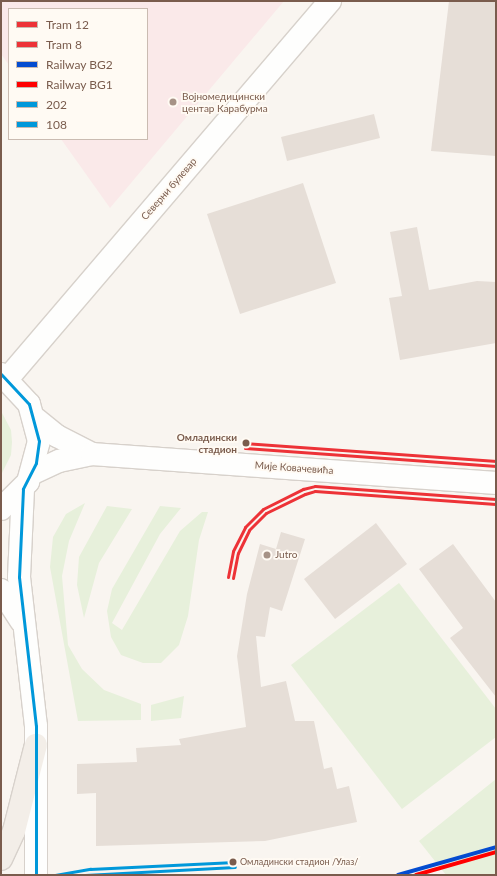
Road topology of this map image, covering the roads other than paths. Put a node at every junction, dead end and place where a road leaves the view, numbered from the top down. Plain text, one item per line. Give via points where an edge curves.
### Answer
1 (330, 1) edge
2 (4, 376) edge
3 (36, 419) junction
4 (92, 454) junction
5 (28, 481) junction
6 (496, 484) edge
7 (1, 509) edge
8 (1, 590) edge
9 (22, 622) junction
10 (36, 745) junction
11 (1, 859) edge
12 (36, 875) edge

1 - 2 main road, Северни булевар
2 - 3 main road, Мије Ковачевића via 29,404
3 - 4 main road, Мије Ковачевића via 57,436
3 - 5 main road, Мије Ковачевића via 39,452
4 - 5 main road, Мије Ковачевића via 59,461
4 - 6 main road, Мије Ковачевића
5 - 7 main road, Мије Ковачевића
5 - 9 main road via 19,577
8 - 9 main road
9 - 10 main road
10 - 11 main road via 14,831
10 - 12 main road

